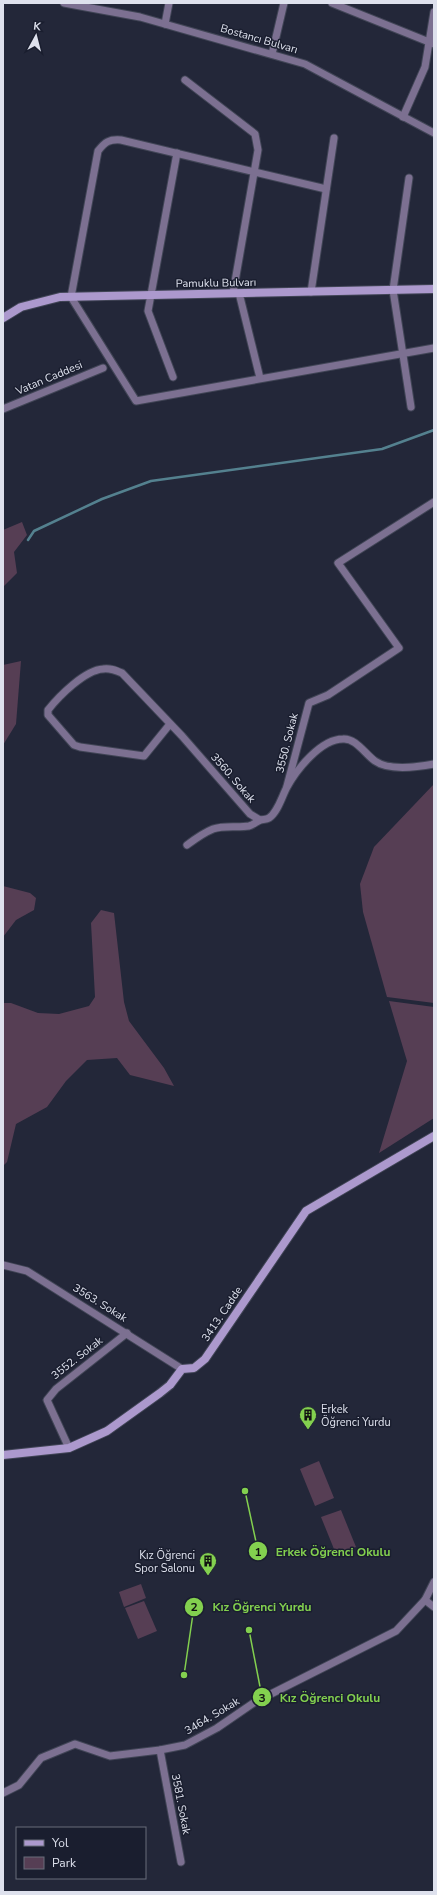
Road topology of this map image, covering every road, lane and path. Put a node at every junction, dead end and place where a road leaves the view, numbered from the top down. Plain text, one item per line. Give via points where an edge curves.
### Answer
1 (64, 3) edge
2 (169, 3) edge
3 (284, 3) edge
4 (332, 3) edge
5 (434, 12) edge
6 (165, 24) junction
7 (431, 44) edge
8 (272, 54) junction
9 (185, 80) dead end
10 (403, 117) junction
11 (434, 132) edge
12 (334, 138) dead end
13 (177, 153) junction
14 (254, 172) junction
15 (409, 178) dead end
16 (326, 189) junction
17 (434, 289) edge
18 (393, 290) junction
19 (312, 292) junction
20 (236, 293) junction
21 (151, 295) junction
22 (71, 297) junction
23 (21, 307) junction
24 (3, 312) edge
25 (3, 318) edge
26 (434, 348) edge
27 (403, 352) junction
28 (103, 368) dead end
29 (173, 377) dead end
30 (260, 378) junction
31 (411, 407) dead end
32 (3, 409) edge
33 (434, 502) edge
34 (170, 724) junction
35 (434, 764) edge
36 (288, 786) junction
37 (260, 820) junction
38 (187, 845) dead end
39 (434, 1136) edge
40 (3, 1264) edge
41 (127, 1333) junction
42 (182, 1368) junction
43 (69, 1448) junction
44 (3, 1455) edge
45 (434, 1582) edge
46 (425, 1600) junction
47 (434, 1608) edge
48 (160, 1750) junction
49 (3, 1793) edge
50 (181, 1862) dead end

1 - 6 street, Bostancı Bulvarı
2 - 6 street
3 - 8 street
4 - 7 street
5 - 7 street
6 - 8 street, Bostancı Bulvarı
7 - 10 street via 425,67
8 - 10 street, Bostancı Bulvarı via 305,64
9 - 14 street via 255,134 258,150
10 - 11 street, Bostancı Bulvarı
12 - 16 street
13 - 14 street
13 - 21 street
13 - 22 street via 111,139 98,152
14 - 16 street
14 - 20 street
15 - 18 street
16 - 19 street
17 - 18 street, Pamuklu Bulvarı
18 - 19 street, Pamuklu Bulvarı
18 - 27 street
19 - 20 street, Pamuklu Bulvarı
20 - 21 street, Pamuklu Bulvarı
20 - 30 street
21 - 22 street, Pamuklu Bulvarı
21 - 29 street via 148,311
22 - 23 street, Pamuklu Bulvarı via 60,297
22 - 30 street via 136,401
23 - 24 street
23 - 25 street, Pamuklu Bulvarı
26 - 27 street
27 - 30 street
27 - 31 street
28 - 32 street, Vatan Caddesi
33 - 36 street, 3550. Sokak via 338,563 399,648 328,695 309,703
34 - 34 street, 3560. Sokak via 131,681 113,669 102,669 89,674 48,710 48,715 74,744 80,747 144,756
34 - 37 street, 3560. Sokak via 250,814
35 - 36 street, 3550. Sokak via 412,769 385,766 375,761 356,744 345,738 337,739 326,743 312,755
36 - 37 street, 3550. Sokak via 273,814 268,819
37 - 38 street via 251,826 214,829
39 - 42 street, 3413. Cadde via 306,1211 205,1359 194,1368
40 - 41 street, 3563. Sokak via 27,1271
41 - 42 street, 3563. Sokak
41 - 43 street, 3552. Sokak via 56,1389 47,1400
42 - 43 street via 170,1385 123,1421
43 - 44 street
45 - 46 street, 3464. Sokak
46 - 47 street
46 - 48 street, 3464. Sokak via 396,1630 255,1702 217,1728 185,1745
48 - 49 street, 3464. Sokak via 110,1756 75,1744 41,1758 19,1785
48 - 50 street, 3581. Sokak

